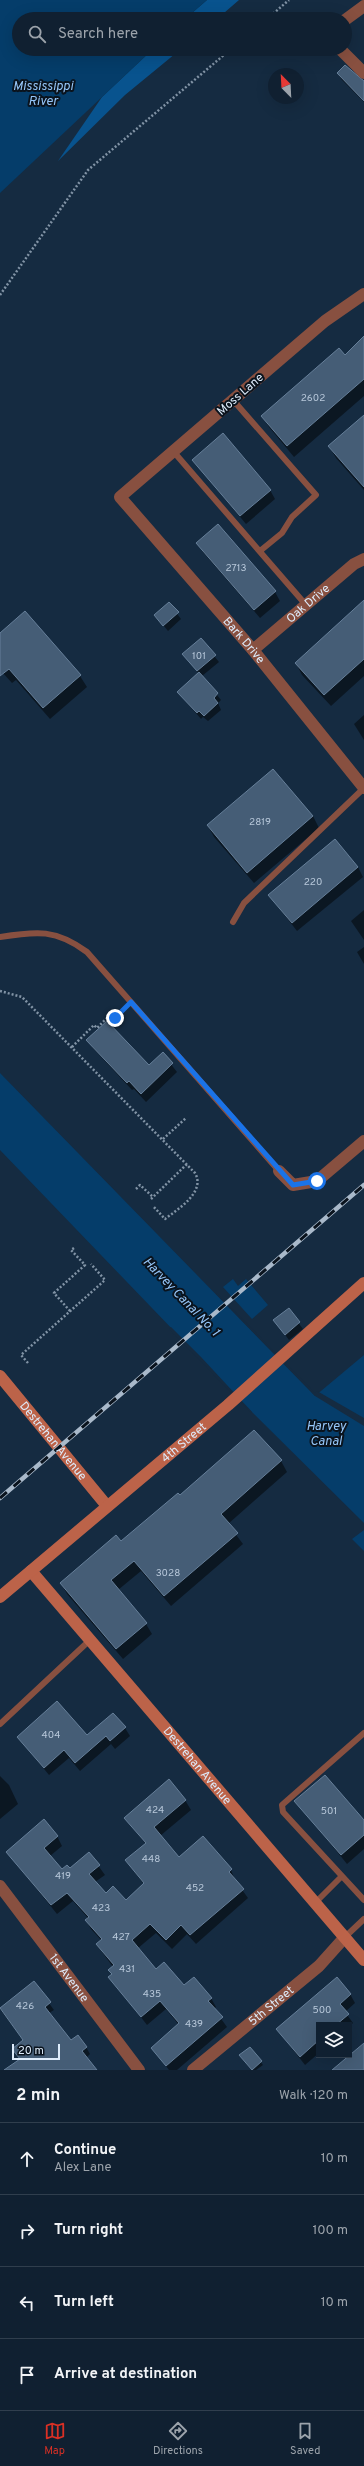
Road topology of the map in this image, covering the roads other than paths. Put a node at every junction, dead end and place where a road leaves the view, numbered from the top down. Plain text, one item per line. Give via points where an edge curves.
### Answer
1 (364, 6) edge
2 (352, 15) edge
3 (347, 56) edge
4 (364, 73) edge
5 (364, 294) edge
6 (233, 400) junction
7 (173, 451) junction
8 (120, 497) joint
9 (260, 551) junction
10 (364, 559) edge
11 (306, 605) junction
12 (253, 650) junction
13 (364, 788) edge
14 (233, 922) dead end
15 (0, 937) edge
16 (364, 1141) edge
17 (279, 1171) joint
18 (364, 1283) edge
19 (0, 1376) edge
20 (107, 1506) junction
21 (31, 1571) junction
22 (0, 1597) edge
23 (90, 1640) junction
24 (0, 1724) edge
25 (364, 1732) edge
26 (342, 1876) junction
27 (0, 1886) edge
28 (364, 1900) edge
29 (315, 1903) junction
30 (364, 1919) edge
31 (345, 1937) junction
32 (364, 1960) edge
33 (139, 2070) edge
34 (193, 2070) edge

1 - 2 street
3 - 4 street
5 - 6 street, Moss Lane via 325,321
6 - 7 street, Moss Lane
6 - 9 lane via 316,495 292,517 282,533
7 - 8 street, Moss Lane
7 - 9 lane
8 - 12 street, Bark Drive
9 - 11 lane
10 - 11 street, Oak Drive via 354,564
11 - 12 street, Oak Drive
12 - 13 street, Bark Drive
13 - 14 lane via 244,903
15 - 17 lane via 30,932 51,933 71,940 87,952
16 - 17 street via 317,1181 293,1185
18 - 20 main road, 4th Street via 228,1405
19 - 20 main road, Destrehan Avenue
20 - 21 main road, 4th Street
21 - 22 main road, 4th Street
21 - 23 main road, Destrehan Avenue
23 - 24 lane
23 - 29 main road, Destrehan Avenue
25 - 26 lane via 282,1804 283,1812
26 - 28 lane
26 - 29 lane
27 - 33 street, 1st Avenue
29 - 31 main road, Destrehan Avenue
30 - 31 lane
31 - 32 main road, Destrehan Avenue
31 - 34 street, 5th Street via 318,1966

